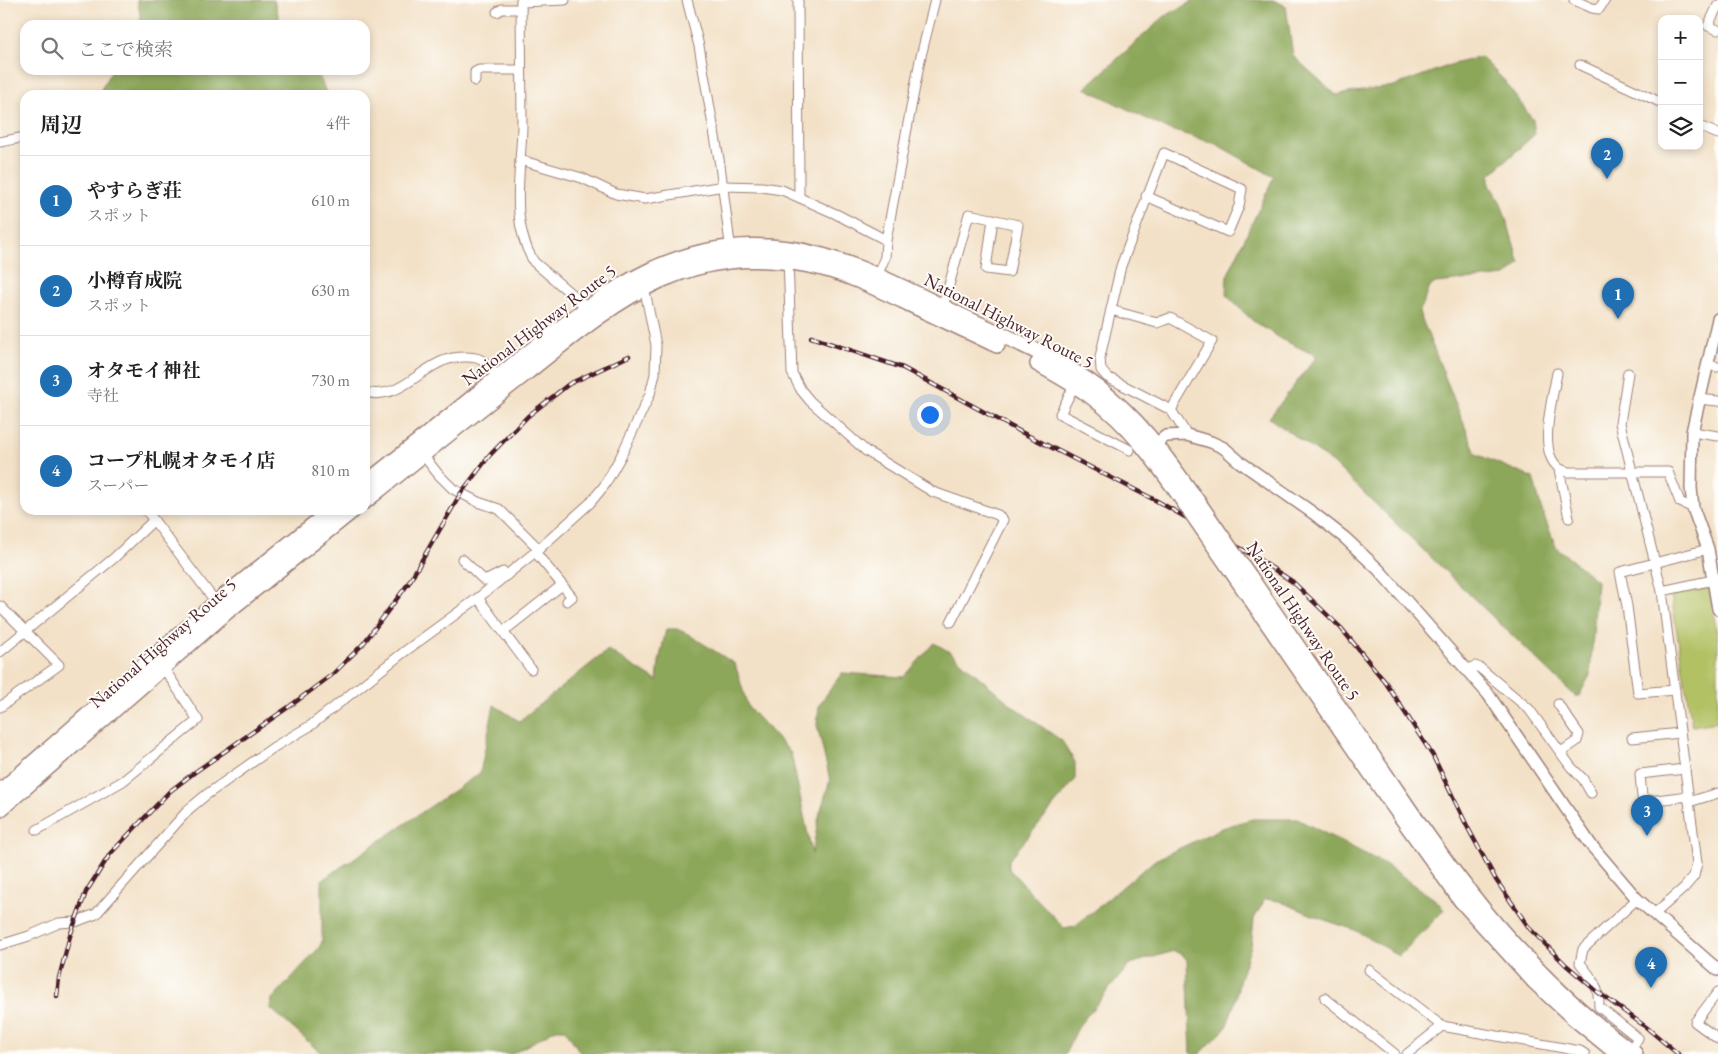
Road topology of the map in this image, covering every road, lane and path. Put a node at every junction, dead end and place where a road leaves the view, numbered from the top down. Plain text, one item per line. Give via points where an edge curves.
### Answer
1 (566, 0) edge
2 (687, 0) edge
3 (798, 0) edge
4 (935, 0) edge
5 (1574, 0) edge
6 (1605, 0) edge
7 (521, 4) edge
8 (1718, 5) edge
9 (497, 12) dead end
10 (1718, 30) edge
11 (1580, 65) dead end
12 (522, 70) junction
13 (475, 80) dead end
14 (1658, 101) edge
15 (1703, 128) edge
16 (1718, 134) edge
17 (20, 138) edge
18 (0, 142) edge
19 (520, 160) junction
20 (724, 186) junction
21 (799, 196) junction
22 (1146, 196) junction
23 (993, 219) junction
24 (886, 240) junction
25 (731, 253) junction
26 (788, 255) junction
27 (875, 282) junction
28 (642, 288) junction
29 (1111, 310) junction
30 (592, 312) junction
31 (941, 312) junction
32 (1718, 321) edge
33 (1712, 366) edge
34 (1628, 372) dead end
35 (1557, 373) dead end
36 (1077, 380) junction
37 (502, 383) junction
38 (370, 394) edge
39 (1698, 399) junction
40 (1718, 401) edge
41 (1171, 410) junction
42 (1692, 432) junction
43 (1187, 435) junction
44 (1718, 436) edge
45 (1152, 447) junction
46 (418, 449) junction
47 (1130, 450) dead end
48 (1559, 468) junction
49 (1632, 473) junction
50 (370, 480) edge
51 (1693, 508) junction
52 (150, 515) edge
53 (326, 515) edge
54 (347, 515) edge
55 (1569, 518) dead end
56 (154, 520) junction
57 (1708, 549) junction
58 (537, 551) junction
59 (462, 559) dead end
60 (1655, 563) junction
61 (508, 575) junction
62 (1713, 580) junction
63 (562, 585) junction
64 (1662, 592) junction
65 (478, 598) junction
66 (567, 601) dead end
67 (0, 606) edge
68 (221, 608) junction
69 (1718, 609) edge
70 (951, 622) dead end
71 (27, 631) junction
72 (504, 631) junction
73 (0, 652) edge
74 (159, 661) junction
75 (531, 669) dead end
76 (1468, 669) junction
77 (1675, 690) junction
78 (1558, 704) dead end
79 (0, 707) edge
80 (1680, 733) junction
81 (1632, 738) dead end
82 (1561, 752) junction
83 (1685, 769) junction
84 (0, 792) edge
85 (1591, 793) dead end
86 (1718, 793) edge
87 (1688, 799) junction
88 (0, 809) edge
89 (37, 830) dead end
90 (1637, 899) junction
91 (1654, 914) junction
92 (0, 945) edge
93 (1369, 970) dead end
94 (1718, 970) edge
95 (1718, 992) edge
96 (1325, 998) dead end
97 (1442, 1026) junction
98 (1718, 1040) edge
99 (1628, 1053) edge
100 (1395, 1054) edge
101 (1408, 1054) edge
102 (1584, 1054) edge

1 - 7 street
2 - 20 street via 699,46
3 - 21 street
4 - 24 street via 920,60
5 - 6 street via 1599,9
7 - 9 street
7 - 12 street
8 - 10 street via 1708,26
11 - 14 street
12 - 13 street via 480,70 475,72
12 - 19 street
15 - 16 street
17 - 18 street
19 - 20 street via 582,178 616,194 645,199
19 - 30 street via 517,206 527,252 534,262
20 - 21 street via 762,187
20 - 25 street
21 - 24 street
22 - 22 street via 1228,232 1240,206 1242,189 1164,153
22 - 29 street via 1121,266
23 - 23 street via 1018,224 1010,272 986,269
23 - 31 street via 969,214
24 - 27 street via 885,257
25 - 26 highway, National Highway Route 5
25 - 28 highway, National Highway Route 5
25 - 30 highway, National Highway Route 5 via 700,252 637,276
26 - 27 highway, National Highway Route 5 via 834,260
26 - 70 street via 792,373 801,390 866,452 933,492 998,515 1003,520
27 - 31 highway, National Highway Route 5
28 - 30 highway, National Highway Route 5
28 - 58 street via 656,345 655,374 650,394 604,486
29 - 41 street via 1100,357 1101,370 1108,377
29 - 41 street via 1157,323 1170,318 1212,341
30 - 37 highway, National Highway Route 5
31 - 36 highway, National Highway Route 5 via 1042,355
32 - 33 street
33 - 39 street
34 - 49 street via 1620,423
35 - 48 street via 1548,439 1553,463
36 - 45 highway, National Highway Route 5 via 1117,403
36 - 47 street via 1060,414
37 - 38 street via 484,361 456,358 441,362 402,388
37 - 46 highway, National Highway Route 5
39 - 40 street
39 - 42 street
41 - 43 street
42 - 44 street
42 - 51 street
43 - 45 street via 1166,436
43 - 76 street via 1224,448 1345,538 1380,570
45 - 99 highway, National Highway Route 5, bridge via 1470,893 1543,974
46 - 50 highway, National Highway Route 5
46 - 58 street via 454,489 499,509
48 - 49 street via 1568,472
48 - 55 street
49 - 51 street via 1668,472 1680,502
49 - 60 street
51 - 57 street
52 - 56 street
53 - 68 highway, National Highway Route 5
54 - 68 highway, National Highway Route 5
56 - 68 street
56 - 71 street
57 - 60 street
57 - 62 street
58 - 61 street
58 - 63 street
59 - 61 street via 485,582 503,572
60 - 64 street
60 - 77 street via 1620,572 1638,693
61 - 65 street
62 - 64 street
62 - 69 street
63 - 66 street via 572,597
63 - 72 street
64 - 77 street
65 - 72 street
65 - 92 street via 310,726 195,804 96,914 75,922 59,923
67 - 71 street
68 - 74 highway, National Highway Route 5
71 - 73 street
71 - 79 street via 59,665
72 - 75 street
74 - 84 highway, National Highway Route 5
74 - 88 highway, National Highway Route 5
74 - 89 street via 198,720 123,781
76 - 82 street via 1480,668 1529,709
76 - 90 street via 1522,741 1591,845
77 - 80 street
78 - 82 street via 1579,734 1577,740
80 - 81 street
80 - 83 street
82 - 85 street
83 - 87 street
83 - 87 street via 1640,774 1642,797 1650,801
86 - 87 street
87 - 91 street via 1697,863 1694,876
90 - 91 street
90 - 99 street via 1583,950 1580,963 1594,981 1599,993 1599,1007 1638,1038
91 - 94 street
93 - 97 street
95 - 98 street via 1695,1022
96 - 100 street
97 - 101 street
97 - 102 street

